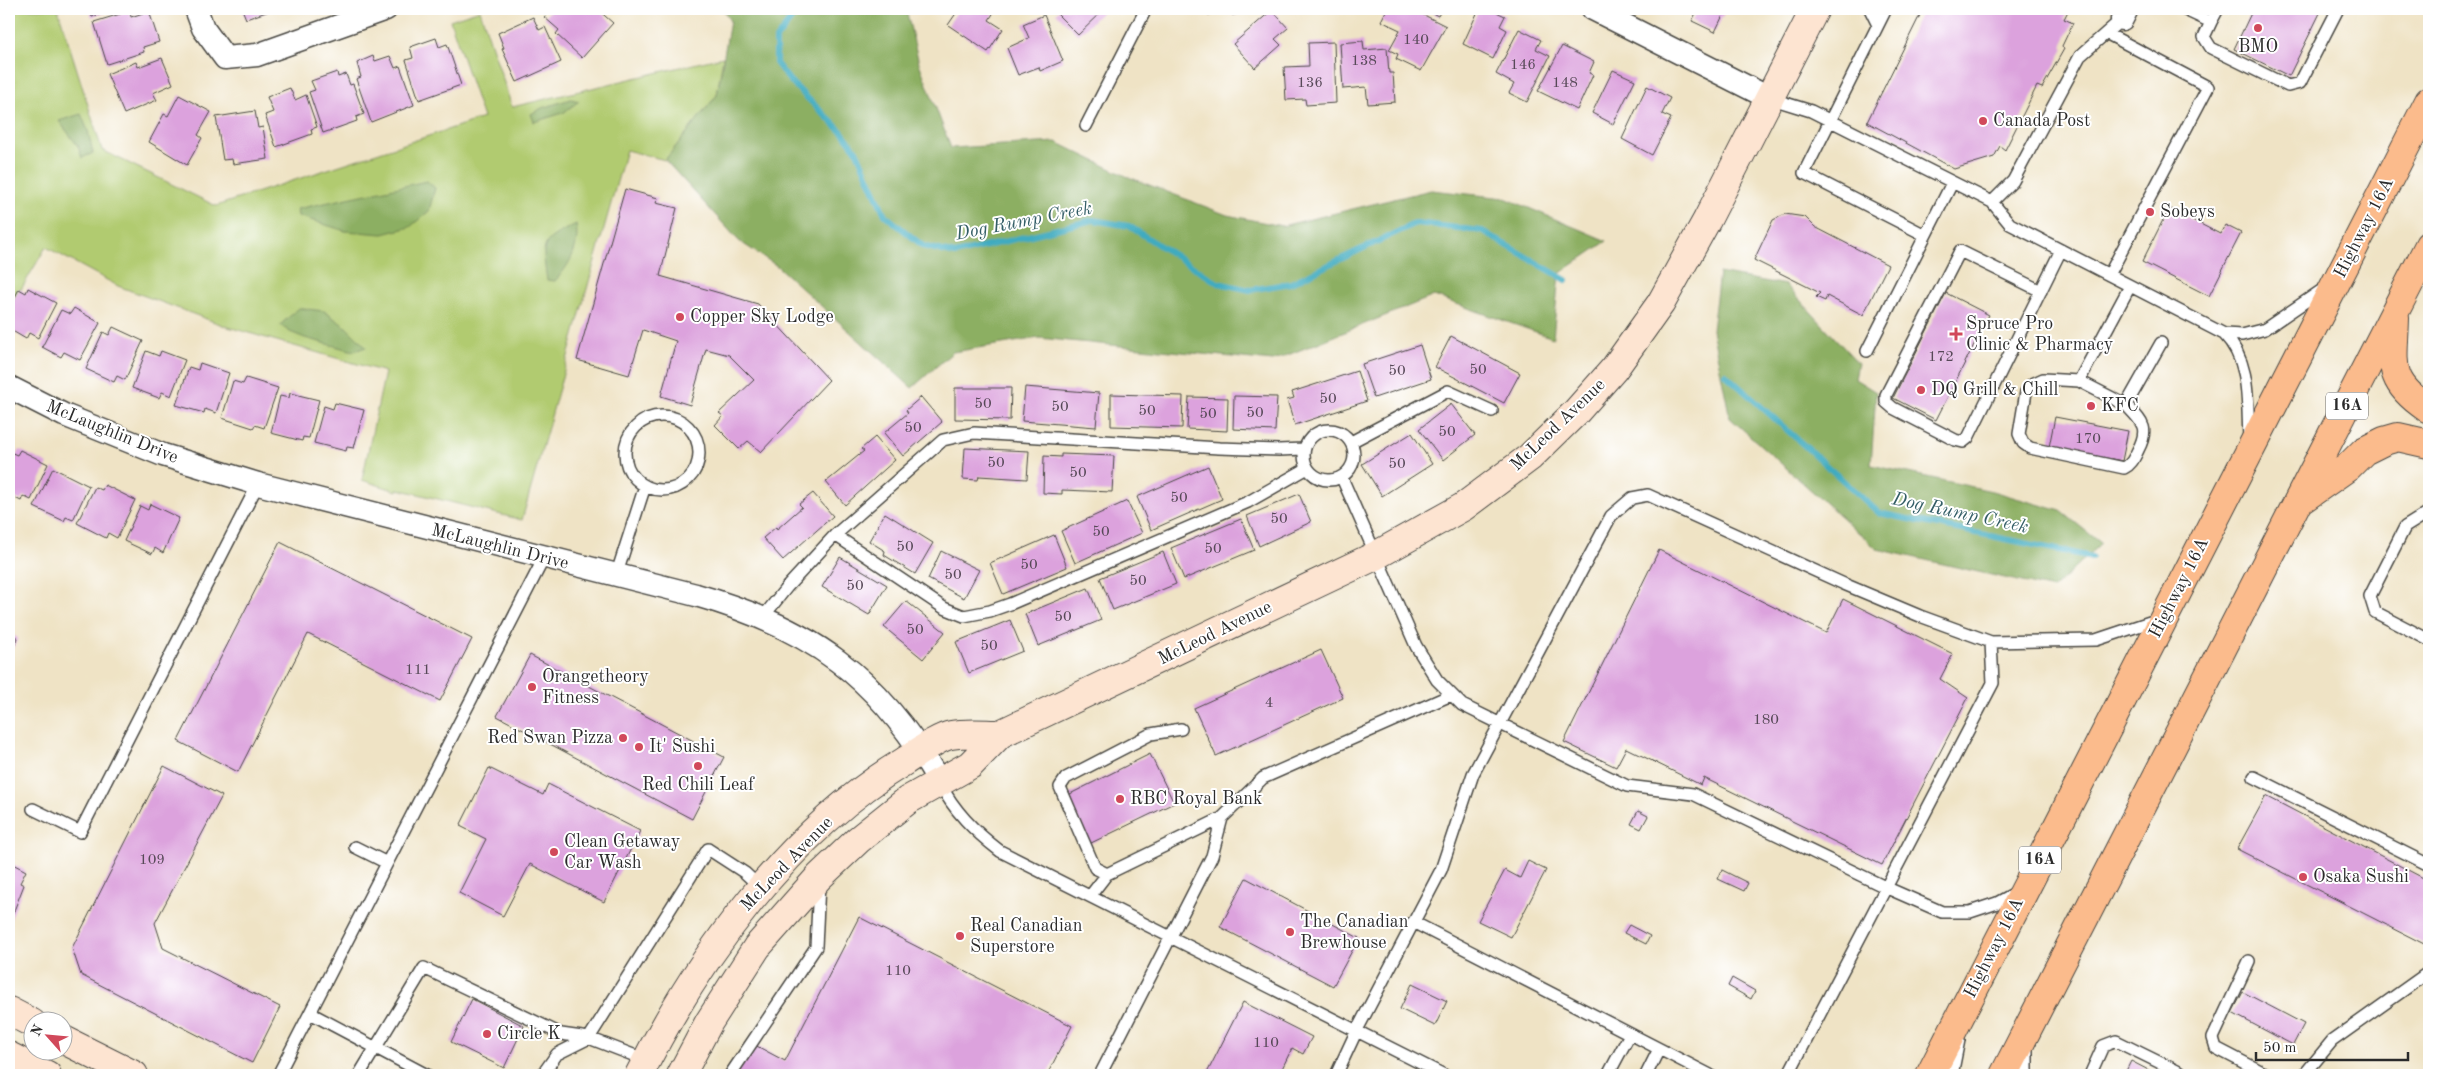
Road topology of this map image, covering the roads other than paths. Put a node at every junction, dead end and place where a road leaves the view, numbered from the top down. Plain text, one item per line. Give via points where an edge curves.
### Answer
1 (196, 9) edge
2 (386, 9) edge
3 (1146, 9) edge
4 (1593, 9) edge
5 (1815, 9) edge
6 (1870, 9) edge
7 (1886, 9) edge
8 (2183, 9) edge
9 (2218, 9) edge
10 (2338, 9) edge
11 (2125, 14) edge
12 (2211, 22) junction
13 (1878, 25) junction
14 (2106, 34) junction
15 (1769, 98) junction
16 (2429, 101) edge
17 (1831, 121) junction
18 (1086, 126) dead end
19 (1952, 183) junction
20 (1992, 202) junction
21 (1926, 235) junction
22 (2429, 245) edge
23 (2061, 250) junction
24 (2109, 275) junction
25 (2338, 279) junction
26 (2130, 286) junction
27 (2041, 291) junction
28 (2396, 311) junction
29 (2224, 334) junction
30 (2161, 344) dead end
31 (1867, 351) dead end
32 (2079, 381) junction
33 (9, 387) edge
34 (2126, 405) junction
35 (2428, 406) edge
36 (1492, 411) dead end
37 (1351, 442) junction
38 (2429, 444) edge
39 (1303, 449) junction
40 (2249, 452) junction
41 (1306, 468) junction
42 (1342, 478) junction
43 (258, 484) junction
44 (645, 486) junction
45 (2298, 502) junction
46 (2429, 512) edge
47 (835, 535) junction
48 (1375, 556) junction
49 (544, 558) junction
50 (616, 576) junction
51 (763, 617) junction
52 (2165, 617) junction
53 (2429, 640) edge
54 (1991, 642) junction
55 (1451, 695) junction
56 (1499, 724) junction
57 (1181, 729) dead end
58 (1000, 734) junction
59 (922, 751) junction
60 (2254, 777) dead end
61 (939, 781) junction
62 (33, 810) dead end
63 (1222, 818) junction
64 (354, 847) dead end
65 (387, 863) junction
66 (2429, 865) edge
67 (1107, 874) junction
68 (819, 877) junction
69 (1885, 887) junction
70 (760, 888) junction
71 (2025, 888) junction
72 (1090, 896) junction
73 (1413, 922) junction
74 (1170, 938) junction
75 (2249, 960) dead end
76 (2429, 972) edge
77 (1965, 1004) junction
78 (9, 1011) edge
79 (310, 1014) junction
80 (22, 1018) edge
81 (1357, 1030) junction
82 (2027, 1031) junction
83 (1630, 1034) junction
84 (588, 1038) junction
85 (72, 1044) edge
86 (375, 1048) junction
87 (1659, 1049) junction
88 (9, 1056) edge
89 (643, 1068) edge
90 (47, 1075) edge
91 (134, 1075) edge
92 (278, 1075) edge
93 (358, 1075) edge
94 (427, 1075) edge
95 (542, 1075) edge
96 (681, 1075) edge
97 (730, 1075) edge
98 (1100, 1075) edge
99 (1336, 1075) edge
100 (1444, 1075) edge
101 (1608, 1075) edge
102 (1646, 1075) edge
103 (1710, 1075) edge
104 (1788, 1075) edge
105 (1930, 1075) edge
106 (1952, 1075) edge
107 (2004, 1075) edge
108 (2027, 1075) edge
109 (2090, 1075) edge
110 (2185, 1075) edge
111 (2268, 1075) edge
112 (2304, 1075) edge

1 - 2 street via 203,28 225,58 257,55
3 - 18 lane
4 - 15 street
5 - 15 street, McLeod Avenue
6 - 13 lane
7 - 13 lane
8 - 12 lane
9 - 12 lane
10 - 12 lane via 2300,83 2288,86 2211,48 2204,37
11 - 14 lane
13 - 17 lane
14 - 20 lane via 2080,56 2013,181
14 - 24 lane via 2208,87
15 - 17 lane via 1812,111
15 - 48 street, McLeod Avenue via 1661,303 1614,369 1530,457 1463,507
16 - 25 main road, Highway 16A / 16A
17 - 19 lane
17 - 21 lane via 1804,174
19 - 20 lane
19 - 21 lane
20 - 23 lane via 2010,224
21 - 31 lane
22 - 28 main road, 16A
23 - 24 lane
23 - 27 lane
24 - 26 lane
25 - 29 lane via 2265,329 2242,336
25 - 40 main road, Highway 16A / 16A
26 - 29 lane
26 - 32 lane
27 - 27 lane via 1960,251 1886,395 1886,402 1963,442 1968,438
28 - 35 main road via 2394,372 2405,392
28 - 45 main road, 16A
29 - 40 lane via 2234,345 2245,372
30 - 34 lane
32 - 34 lane
32 - 34 lane via 2043,379 2032,384 2026,392 2018,434 2023,443 2030,448 2124,468 2130,465 2145,437 2142,421
33 - 43 street, McLaughlin Drive via 64,415 154,452
36 - 37 lane via 1448,391
37 - 39 lane via 1335,430 1316,433
37 - 42 lane via 1354,462
38 - 45 main road via 2398,437 2384,440 2364,451 2348,467
39 - 41 lane
39 - 47 lane via 974,434 943,440
40 - 52 main road, Highway 16A / 16A
41 - 42 lane via 1322,480
41 - 47 lane via 1248,502 1010,604 964,616 944,608
42 - 48 lane
43 - 49 street, McLaughlin Drive
43 - 62 lane via 80,832
44 - 44 lane via 660,490 675,488 688,479 697,466 699,451 695,436 686,424 672,417 656,416 642,421 631,432 625,447 626,462 633,476
44 - 50 lane
45 - 82 main road, 16A
46 - 53 lane via 2405,527 2370,596 2375,612
47 - 51 lane
48 - 55 lane via 1416,646 1436,680
48 - 58 street, McLeod Avenue
49 - 50 street, McLaughlin Drive
49 - 65 lane
50 - 51 street, McLaughlin Drive via 696,595
51 - 59 street, McLaughlin Drive via 814,643 844,665 890,708
52 - 54 lane via 2096,640
52 - 71 main road, Highway 16A / 16A
54 - 56 lane via 1844,584 1648,495 1632,498 1611,516
54 - 69 lane via 1993,684
55 - 56 lane via 1462,705
55 - 63 lane via 1263,778
56 - 69 lane via 1627,786 1693,794
56 - 73 lane via 1467,788 1441,870
57 - 67 lane via 1151,734 1066,778 1060,787 1095,868
58 - 59 street, McLeod Avenue via 950,735
58 - 61 street, McLeod Avenue via 970,765
59 - 61 street, McLaughlin Drive
59 - 70 street, McLeod Avenue via 885,773 836,813
60 - 66 lane
61 - 68 street, McLeod Avenue via 886,817
61 - 72 lane via 949,801 973,830 1000,851
63 - 67 lane
63 - 74 lane via 1212,856
64 - 65 lane
65 - 79 lane
67 - 72 lane
68 - 96 street, McLeod Avenue via 757,947 709,1022
68 - 97 lane via 816,947
69 - 71 lane via 1942,912 1970,912 1997,903
69 - 104 lane
70 - 84 lane via 745,873 708,849
70 - 89 street, McLeod Avenue via 717,942 676,1006
71 - 77 main road, Highway 16A / 16A
72 - 74 lane
73 - 81 lane
73 - 83 lane
74 - 81 lane
74 - 98 lane
75 - 111 lane via 2213,1038 2216,1048
76 - 112 lane via 2332,1041
77 - 105 main road, Highway 16A / 16A
77 - 106 lane
78 - 80 street
79 - 86 lane
79 - 92 lane
81 - 99 lane
81 - 100 lane
82 - 107 main road, 16A
82 - 108 lane
83 - 87 lane
83 - 101 lane
84 - 86 lane via 561,1034 424,968
84 - 89 lane
84 - 95 lane via 556,1054
85 - 91 street
86 - 93 lane
86 - 94 lane
87 - 102 lane
87 - 103 lane
88 - 90 street
109 - 110 lane via 2103,1046 2116,1041

